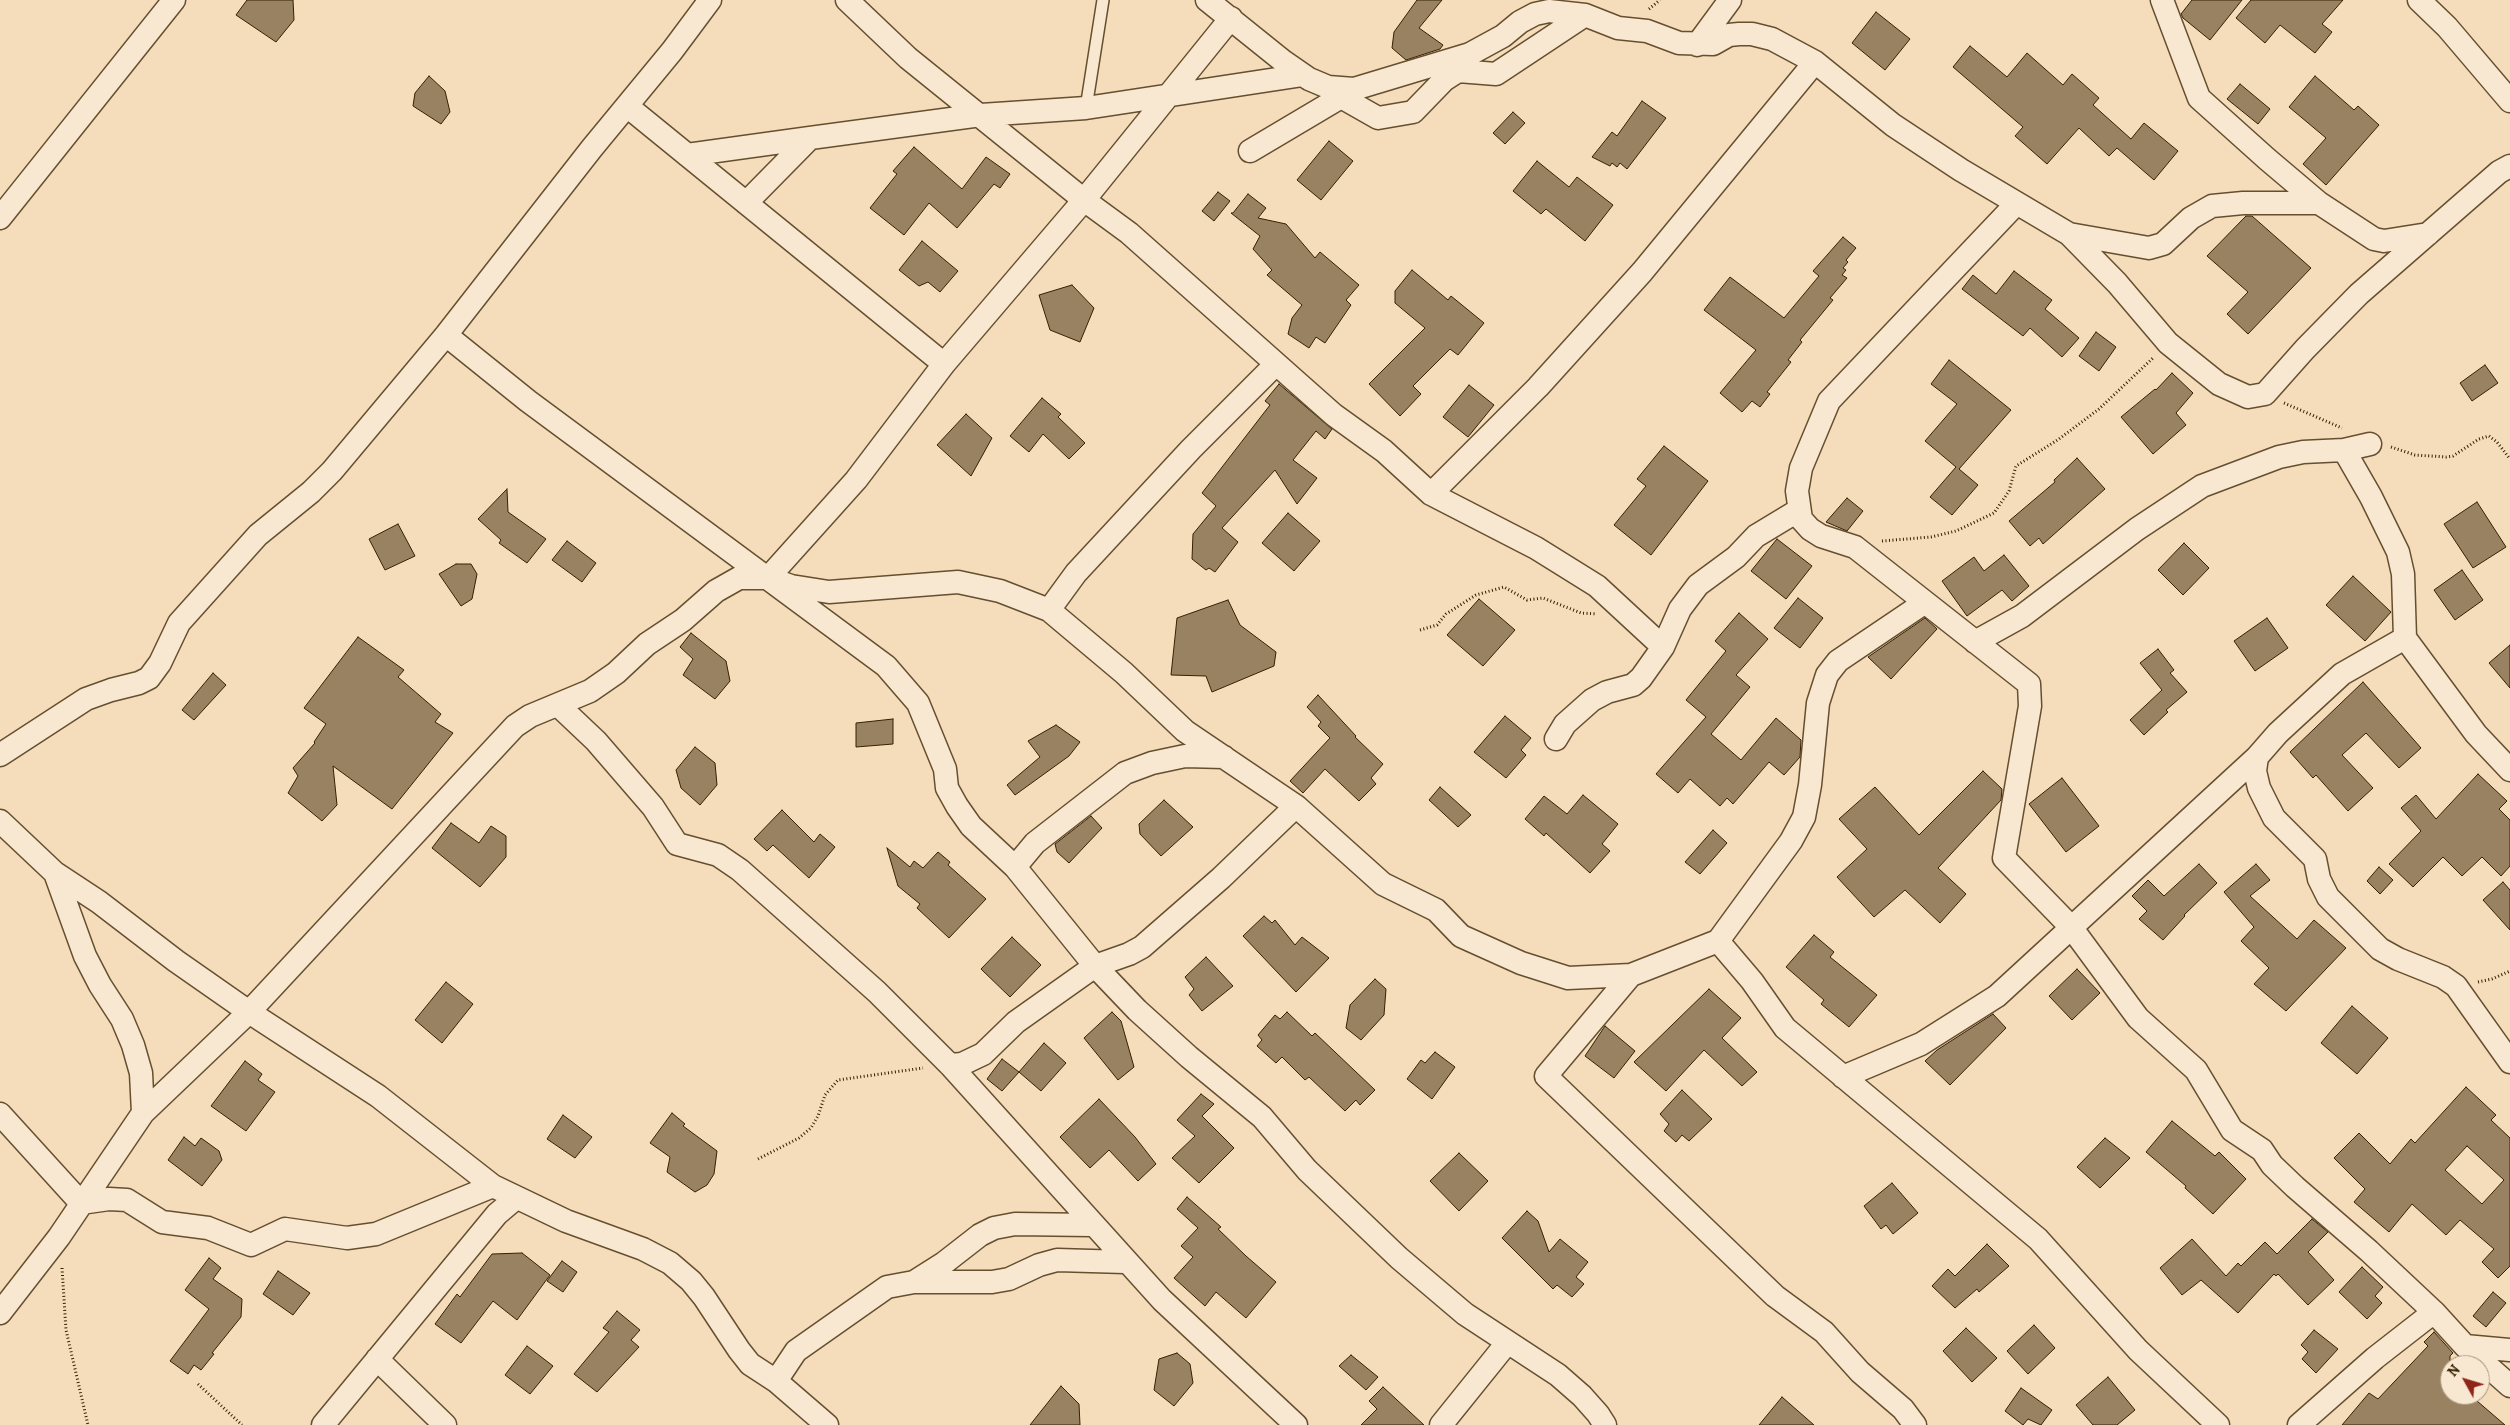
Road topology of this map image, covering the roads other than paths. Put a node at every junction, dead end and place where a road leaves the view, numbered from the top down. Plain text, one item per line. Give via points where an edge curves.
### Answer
1 (174, 0) edge
2 (710, 0) edge
3 (847, 0) edge
4 (1102, 0) edge
5 (1207, 0) edge
6 (1730, 0) edge
7 (2162, 0) edge
8 (2419, 0) edge
9 (1547, 5) edge
10 (1585, 15) junction
11 (1231, 18) junction
12 (1697, 45) junction
13 (1815, 62) junction
14 (1304, 75) junction
15 (1168, 96) junction
16 (2510, 101) edge
17 (627, 106) junction
18 (1086, 108) junction
19 (981, 116) junction
20 (810, 138) junction
21 (1250, 151) dead end
22 (687, 155) junction
23 (2510, 166) edge
24 (1084, 200) junction
25 (746, 203) junction
26 (2318, 203) junction
27 (2016, 204) junction
28 (0, 218) edge
29 (2069, 234) junction
30 (2428, 234) junction
31 (446, 335) junction
32 (944, 364) junction
33 (1276, 364) junction
34 (2370, 444) dead end
35 (2344, 450) junction
36 (1431, 494) junction
37 (1798, 510) junction
38 (768, 578) junction
39 (1924, 603) junction
40 (1049, 610) junction
41 (2405, 638) junction
42 (1975, 642) junction
43 (1663, 647) junction
44 (559, 706) junction
45 (1556, 739) dead end
46 (0, 755) edge
47 (1224, 757) junction
48 (2257, 757) junction
49 (2510, 770) edge
50 (1296, 806) junction
51 (0, 821) edge
52 (1015, 867) junction
53 (55, 873) junction
54 (2071, 927) junction
55 (1718, 941) junction
56 (1095, 966) junction
57 (1631, 975) junction
58 (249, 1012) junction
59 (2510, 1062) edge
60 (950, 1065) junction
61 (1843, 1076) junction
62 (144, 1113) junction
63 (0, 1114) edge
64 (493, 1186) junction
65 (516, 1198) junction
66 (81, 1203) junction
67 (1092, 1225) junction
68 (1125, 1262) junction
69 (914, 1282) junction
70 (2434, 1312) junction
71 (0, 1313) edge
72 (1507, 1343) junction
73 (2465, 1346) junction
74 (2510, 1350) edge
75 (377, 1359) junction
76 (776, 1381) junction
77 (2510, 1386) edge
78 (323, 1425) edge
79 (445, 1425) edge
80 (827, 1425) edge
81 (1296, 1425) edge
82 (1441, 1425) edge
83 (1605, 1425) edge
84 (1915, 1425) edge
85 (2218, 1425) edge
86 (2299, 1425) edge

1 - 28 street
2 - 17 street
3 - 19 street via 908,58
4 - 18 lane
5 - 11 street
6 - 12 street
7 - 26 street via 2199,98
8 - 16 street via 2447,27
9 - 10 street
9 - 14 street via 1503,36 1470,54 1354,89 1328,88
10 - 12 street via 1618,28 1647,31 1679,44
10 - 21 street via 1496,74 1458,71 1444,80 1413,112 1378,118 1341,97
11 - 14 street
11 - 15 street
12 - 13 street via 1714,44 1729,35 1752,34 1788,46
13 - 27 street via 1893,125
13 - 36 street via 1635,280 1538,387
14 - 15 street
15 - 18 street
15 - 24 street
17 - 22 street
17 - 31 street
18 - 19 street
19 - 20 street
19 - 24 street
20 - 22 street
20 - 25 street
22 - 25 street
23 - 30 street
24 - 32 street
24 - 33 street via 1129,233
25 - 32 street
26 - 29 street via 2212,206 2191,218 2163,244 2149,248
26 - 30 street via 2374,240
27 - 29 street
27 - 37 street via 1829,401 1801,468
29 - 30 street via 2118,282 2168,343 2219,384 2248,397 2265,394 2359,294
31 - 38 street
31 - 46 street via 332,471 258,535 195,604 179,623 149,678 86,700
32 - 38 street via 856,480
33 - 36 street via 1334,415 1384,451
33 - 40 street via 1191,448 1082,566
34 - 35 street
35 - 41 street via 2398,552 2403,574
35 - 42 street via 2303,452 2279,458 2202,486 2137,529 2022,616
36 - 43 street via 1495,526 1597,586
37 - 39 street via 1810,529 1854,547
37 - 43 street via 1756,536 1736,557 1698,585 1673,620
38 - 40 street via 791,586 829,592 958,582 1000,591
38 - 44 street via 739,578 726,585 647,644 616,673 590,691
38 - 52 street via 886,666 918,703 945,769 947,788 957,806 971,826
39 - 42 street
39 - 55 street via 1838,661 1827,675 1818,703 1804,816 1791,841
40 - 47 street via 1124,673 1185,731
41 - 48 street via 2342,674
41 - 49 street via 2471,728
42 - 54 street via 2029,684 2030,706 2004,858
43 - 45 street via 1642,678 1633,685 1592,700 1565,724
44 - 58 street via 530,716 515,726
44 - 60 street via 596,741 653,806 677,844 718,855 740,870 876,992
47 - 50 street
47 - 52 street via 1185,756 1125,772 1035,843
48 - 54 street
48 - 59 street via 2255,771 2268,807 2274,818 2315,859 2319,879 2328,897 2380,949 2456,986
50 - 56 street via 1142,947
50 - 57 street via 1382,884 1436,910 1461,936 1521,963 1568,978
51 - 53 street
52 - 56 street
53 - 58 street
53 - 62 street via 85,956 122,1019 133,1045 141,1073
54 - 61 street via 1997,996 1921,1044
54 - 70 street via 2138,1018 2196,1070 2232,1130 2262,1150 2272,1165 2295,1187
55 - 57 street
55 - 61 street via 1752,981 1785,1028
56 - 60 street via 1016,1022 983,1054 962,1064
56 - 72 street via 1137,1010 1262,1117 1307,1170 1399,1258 1465,1314
57 - 84 street via 1546,1076 1775,1296 1824,1332 1860,1372 1903,1409
58 - 62 street
58 - 64 street via 378,1096
60 - 67 street
61 - 85 street via 2038,1239 2138,1350
62 - 66 street
63 - 66 street
64 - 65 street
64 - 66 street via 376,1234 347,1238 285,1229 251,1245 208,1228 162,1222 127,1200
65 - 75 street via 497,1214
65 - 76 street via 670,1263 704,1297 750,1364
66 - 71 street via 59,1238
67 - 68 street
67 - 69 street via 1014,1224 994,1228
68 - 69 street via 1057,1260 992,1282
68 - 81 street
69 - 76 street via 887,1286 796,1351
70 - 73 street
70 - 86 street via 2375,1358
72 - 82 street
72 - 83 street via 1558,1375 1582,1396
73 - 74 street
73 - 77 street
75 - 78 street
75 - 79 street
76 - 80 street

